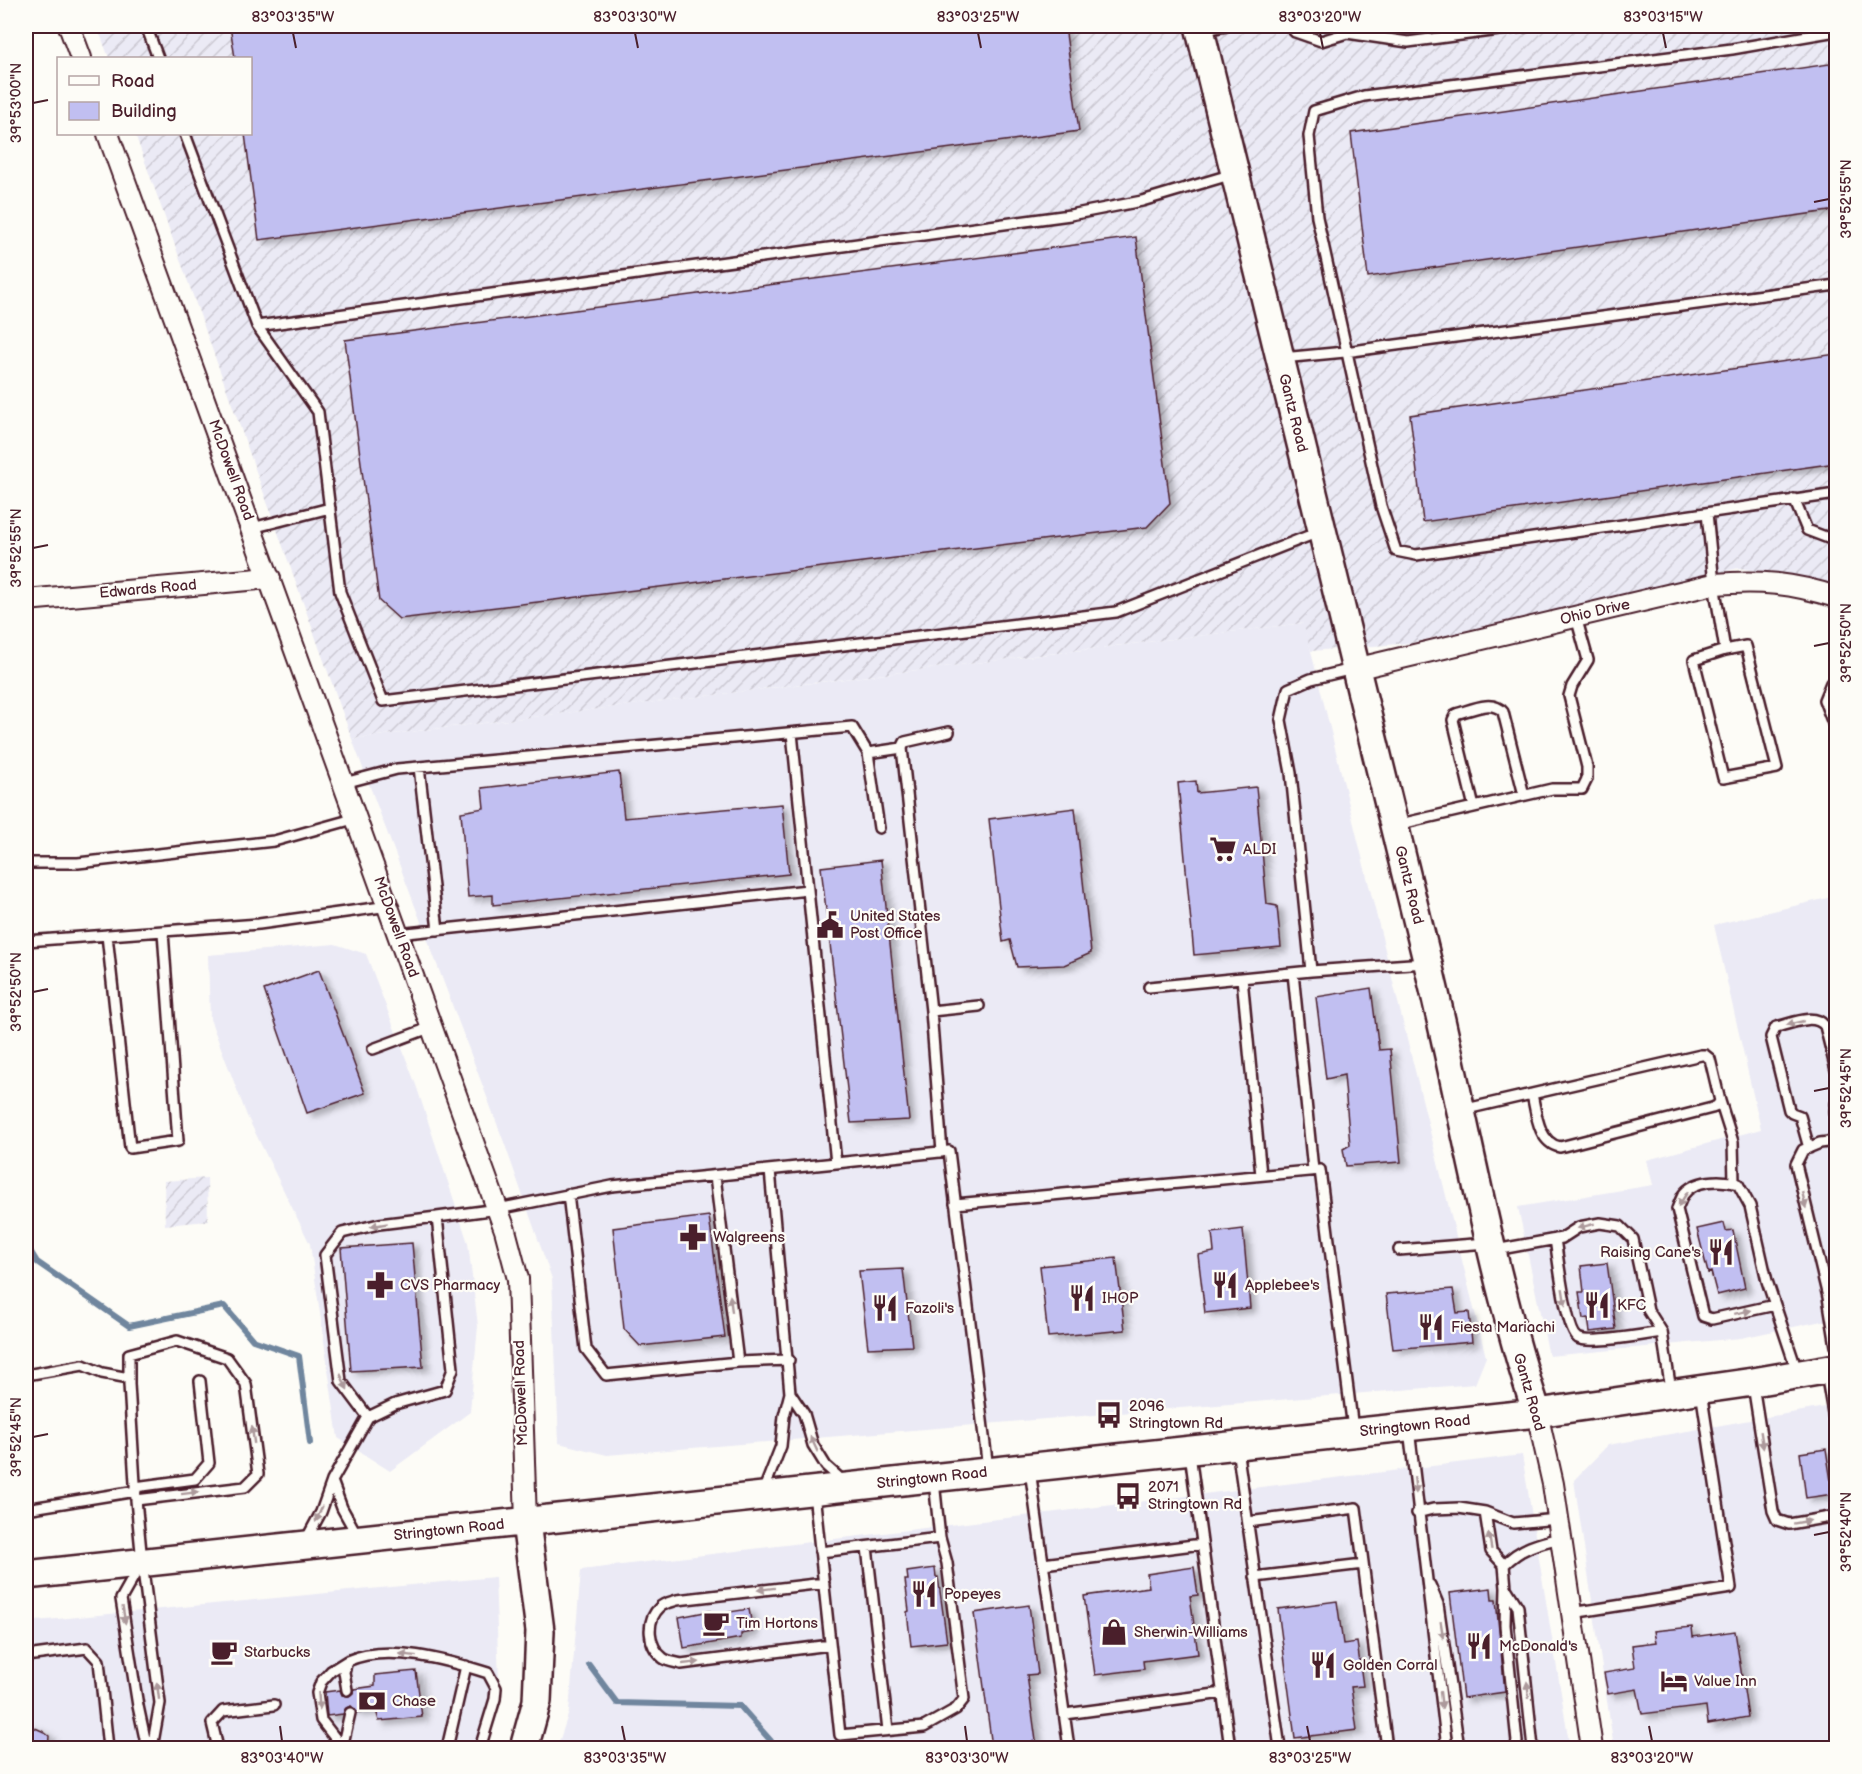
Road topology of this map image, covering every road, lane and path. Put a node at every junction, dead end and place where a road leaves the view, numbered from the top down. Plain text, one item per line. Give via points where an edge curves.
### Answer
1 (69, 26) edge
2 (146, 26) edge
3 (1289, 26) edge
4 (1529, 26) edge
5 (1209, 27) edge
6 (1348, 29) edge
7 (1836, 31) edge
8 (81, 57) edge
9 (158, 57) edge
10 (108, 135) edge
11 (185, 135) edge
12 (1235, 173) junction
13 (1836, 285) edge
14 (257, 326) junction
15 (1346, 352) junction
16 (1280, 359) junction
17 (1836, 494) edge
18 (1794, 499) junction
19 (330, 508) junction
20 (1707, 513) junction
21 (252, 528) junction
22 (1321, 531) junction
23 (1836, 541) edge
24 (270, 578) junction
25 (1714, 584) junction
26 (1836, 597) edge
27 (26, 600) edge
28 (1576, 617) junction
29 (1725, 650) junction
30 (1355, 669) junction
31 (1836, 680) edge
32 (1836, 731) edge
33 (949, 732) dead end
34 (792, 733) junction
35 (902, 748) junction
36 (868, 753) junction
37 (419, 767) junction
38 (344, 783) junction
39 (1524, 795) junction
40 (1474, 807) junction
41 (357, 819) junction
42 (1394, 825) junction
43 (879, 828) dead end
44 (26, 863) edge
45 (808, 890) junction
46 (388, 906) junction
47 (438, 930) junction
48 (163, 932) junction
49 (398, 934) junction
50 (107, 935) junction
51 (26, 941) edge
52 (1428, 962) junction
53 (1311, 971) junction
54 (1293, 973) junction
55 (1242, 978) junction
56 (1149, 987) dead end
57 (978, 1006) dead end
58 (930, 1011) junction
59 (432, 1027) junction
60 (373, 1049) dead end
61 (1836, 1070) edge
62 (1532, 1094) junction
63 (1720, 1101) junction
64 (1836, 1104) edge
65 (1460, 1111) junction
66 (1836, 1121) edge
67 (1836, 1141) edge
68 (1809, 1148) junction
69 (942, 1152) junction
70 (836, 1163) junction
71 (770, 1170) junction
72 (1313, 1170) junction
73 (1261, 1175) junction
74 (715, 1176) junction
75 (1734, 1182) junction
76 (568, 1194) junction
77 (955, 1204) junction
78 (498, 1209) junction
79 (437, 1217) junction
80 (1555, 1239) junction
81 (1490, 1247) junction
82 (1399, 1250) dead end
83 (1775, 1305) junction
84 (1662, 1332) junction
85 (1836, 1346) edge
86 (789, 1360) junction
87 (738, 1362) junction
88 (1831, 1369) edge
89 (26, 1375) edge
90 (1798, 1375) junction
91 (129, 1378) junction
92 (200, 1381) dead end
93 (1753, 1382) junction
94 (1701, 1390) junction
95 (790, 1392) junction
96 (1671, 1394) junction
97 (1537, 1413) junction
98 (368, 1417) junction
99 (1409, 1427) junction
100 (1836, 1430) edge
101 (1353, 1432) junction
102 (1237, 1445) junction
103 (1190, 1450) junction
104 (1030, 1467) junction
105 (988, 1472) junction
106 (934, 1478) junction
107 (332, 1481) junction
108 (849, 1487) junction
109 (814, 1490) junction
110 (136, 1492) junction
111 (761, 1496) junction
112 (26, 1509) edge
113 (1485, 1512) junction
114 (1418, 1513) junction
115 (1836, 1516) edge
116 (526, 1522) junction
117 (1248, 1522) junction
118 (1560, 1529) junction
119 (940, 1538) junction
120 (359, 1539) junction
121 (26, 1542) edge
122 (1202, 1544) junction
123 (304, 1545) junction
124 (867, 1547) junction
125 (820, 1552) junction
126 (142, 1562) junction
127 (1043, 1564) junction
128 (1364, 1564) junction
129 (1504, 1565) junction
130 (27, 1575) edge
131 (1425, 1575) junction
132 (1255, 1577) junction
133 (824, 1582) junction
134 (1506, 1588) junction
135 (1572, 1613) junction
136 (830, 1645) junction
137 (26, 1656) edge
138 (347, 1661) junction
139 (466, 1666) junction
140 (347, 1690) dead end
141 (1222, 1694) junction
142 (274, 1705) dead end
143 (350, 1713) dead end
144 (1065, 1714) junction
145 (888, 1730) junction
146 (1459, 1736) junction
147 (1230, 1747) edge
148 (343, 1748) edge
149 (1515, 1748) edge
150 (108, 1749) edge
151 (150, 1749) edge
152 (218, 1749) edge
153 (447, 1749) edge
154 (480, 1749) edge
155 (524, 1749) edge
156 (1069, 1749) edge
157 (1213, 1749) edge
158 (1280, 1749) edge
159 (1387, 1749) edge
160 (1447, 1749) edge
161 (1459, 1749) edge
162 (1465, 1749) edge
163 (1533, 1749) edge
164 (1592, 1749) edge

1 - 8 street
2 - 9 lane
3 - 6 lane via 1321,41
4 - 6 lane via 1408,42
5 - 12 main road, Gantz Road
7 - 15 lane via 1732,49 1364,96 1314,111 1309,136 1317,217
10 - 21 street, McDowell Road
11 - 14 lane
12 - 14 lane via 1142,201 1070,216
12 - 16 main road, Gantz Road
13 - 15 lane
14 - 19 lane via 318,412
15 - 16 lane
15 - 20 lane via 1381,506 1396,551 1416,555
16 - 22 main road, Gantz Road
17 - 18 lane
18 - 20 lane
18 - 23 lane via 1807,530
19 - 21 lane
19 - 22 lane via 340,592 383,701 1116,612
20 - 25 lane
21 - 24 street, McDowell Road
22 - 30 main road, Gantz Road
24 - 27 street, Edwards Road
24 - 38 street, McDowell Road
25 - 26 street, Ohio Drive via 1776,582
25 - 28 street, Ohio Drive
25 - 29 lane
28 - 30 street, Ohio Drive
28 - 39 lane via 1588,660 1569,696 1587,779 1582,789 1552,789
29 - 29 lane via 1694,660 1723,778 1777,768 1746,646
30 - 42 main road, Gantz Road
30 - 53 lane via 1311,679 1288,689 1281,720 1291,773
31 - 32 lane via 1824,700
33 - 35 lane via 905,742
34 - 36 lane via 852,727
34 - 37 lane
34 - 45 lane
35 - 36 lane
35 - 58 lane
36 - 43 lane
37 - 38 lane
37 - 47 lane
38 - 41 street, McDowell Road
39 - 40 lane
39 - 40 lane via 1503,712 1492,705 1456,714 1453,720
40 - 42 lane
41 - 44 lane via 274,841 78,863
41 - 46 street, McDowell Road
42 - 52 main road, Gantz Road
45 - 47 lane
45 - 70 lane
46 - 48 lane via 259,924
46 - 49 street, McDowell Road
47 - 49 lane
48 - 50 lane
48 - 50 lane via 178,1141 130,1148
49 - 59 street, McDowell Road
50 - 51 lane
52 - 53 lane
52 - 65 main road, Gantz Road
53 - 54 lane
54 - 55 lane
54 - 72 lane
55 - 56 lane
55 - 73 lane
57 - 58 lane
58 - 69 lane
59 - 60 lane
59 - 78 street, McDowell Road
61 -> 68 lane via 1820,1020 1813,1018 1776,1027 1772,1033 1789,1110 1803,1121
62 - 63 lane via 1705,1055 1710,1059
62 - 63 lane via 1544,1135 1552,1145 1560,1147 1712,1108
62 - 65 lane
63 - 75 lane via 1733,1142
64 - 66 lane
65 - 81 main road, Gantz Road
67 - 68 lane
68 -> 85 lane via 1803,1150 1796,1164
69 - 70 lane
69 - 77 lane via 949,1151
70 - 71 lane
71 - 74 lane
71 - 86 lane
72 - 73 lane
72 - 101 lane via 1320,1170
73 - 77 lane
74 - 76 lane
87 -> 74 lane
75 - 83 lane via 1750,1206
75 -> 83 lane via 1701,1184 1684,1193 1677,1209 1703,1316 1712,1319
76 - 78 lane
76 - 87 lane via 586,1349 606,1375
77 - 105 lane
78 - 79 lane
78 - 116 street, McDowell Road via 518,1279
79 - 98 lane via 453,1369 445,1390 395,1404
79 -> 98 lane via 342,1233 325,1255 341,1381
80 - 81 lane
84 -> 80 lane via 1648,1310 1633,1239 1620,1226 1599,1223 1579,1227
80 -> 84 lane via 1573,1334 1580,1340 1592,1340
81 - 82 lane
81 - 97 main road, Gantz Road
83 - 90 lane
84 - 96 lane
86 - 87 lane
86 - 95 lane
88 - 90 main road, Stringtown Road
88 - 100 lane
89 - 91 lane via 83,1365
90 - 93 main road, Stringtown Road
91 - 110 lane
110 -> 91 lane via 245,1487 258,1474 246,1384 227,1358 177,1341 129,1354
92 - 110 lane via 209,1463 195,1479
93 - 94 main road, Stringtown Road
93 -> 115 lane via 1777,1520 1789,1524
94 - 96 main road, Stringtown Road
94 - 135 lane via 1731,1588
108 -> 95 lane via 826,1466
95 - 111 lane via 781,1446
96 - 97 main road, Stringtown Road
97 - 99 main road, Stringtown Road
97 - 118 street, Gantz Road
98 - 107 lane
99 - 101 main road, Stringtown Road
99 -> 114 lane
101 - 102 main road, Stringtown Road
102 - 103 main road, Stringtown Road
102 - 117 lane
103 - 104 main road, Stringtown Road
103 - 122 lane
104 - 105 main road, Stringtown Road
104 - 127 lane
105 - 106 main road, Stringtown Road
106 - 108 main road, Stringtown Road
106 - 119 lane
107 - 120 lane
107 -> 123 lane
108 - 109 main road, Stringtown Road
109 - 111 main road, Stringtown Road
109 - 125 lane
110 - 112 lane
110 - 126 lane
111 - 116 main road, Stringtown Road
113 - 114 lane via 1459,1508
113 - 118 lane via 1513,1523
129 -> 113 lane via 1491,1551
114 - 131 lane
116 - 120 main road, Stringtown Road
116 - 155 main road, McDowell Road via 540,1631 537,1701
117 - 128 lane via 1356,1508
117 - 132 lane
118 - 129 lane via 1516,1553
118 - 135 street, Gantz Road
119 - 124 lane
119 - 145 lane via 947,1563 964,1699 956,1709 924,1727
120 - 123 main road, Stringtown Road
121 - 130 lane
122 - 127 lane
122 - 141 lane
123 - 126 main road, Stringtown Road
124 - 125 lane
124 - 145 lane
125 - 133 lane
126 - 130 main road, Stringtown Road
151 -> 126 lane via 160,1703
126 -> 151 lane via 121,1599 138,1706
127 - 144 lane
128 - 132 lane
128 - 159 lane
129 - 134 lane
131 -> 146 lane via 1438,1604
131 -> 160 lane
132 - 158 lane
133 - 136 lane
133 -> 136 lane via 677,1600 661,1605 651,1618 650,1635 655,1649 665,1659 681,1664
134 - 149 lane via 1505,1625
163 -> 134 lane via 1518,1607
135 - 164 street, Gantz Road
136 - 145 lane via 840,1735
137 - 150 lane via 87,1648 99,1661
139 -> 138 lane via 384,1653 362,1654
138 - 140 lane
138 -> 148 lane via 331,1671 317,1693 321,1720
139 - 153 lane
139 - 154 lane via 488,1673 495,1688
141 - 144 lane
141 - 147 lane
142 - 152 lane via 223,1711 212,1723
143 - 148 lane
144 - 156 lane
146 - 161 lane
146 - 162 lane
147 - 157 lane

